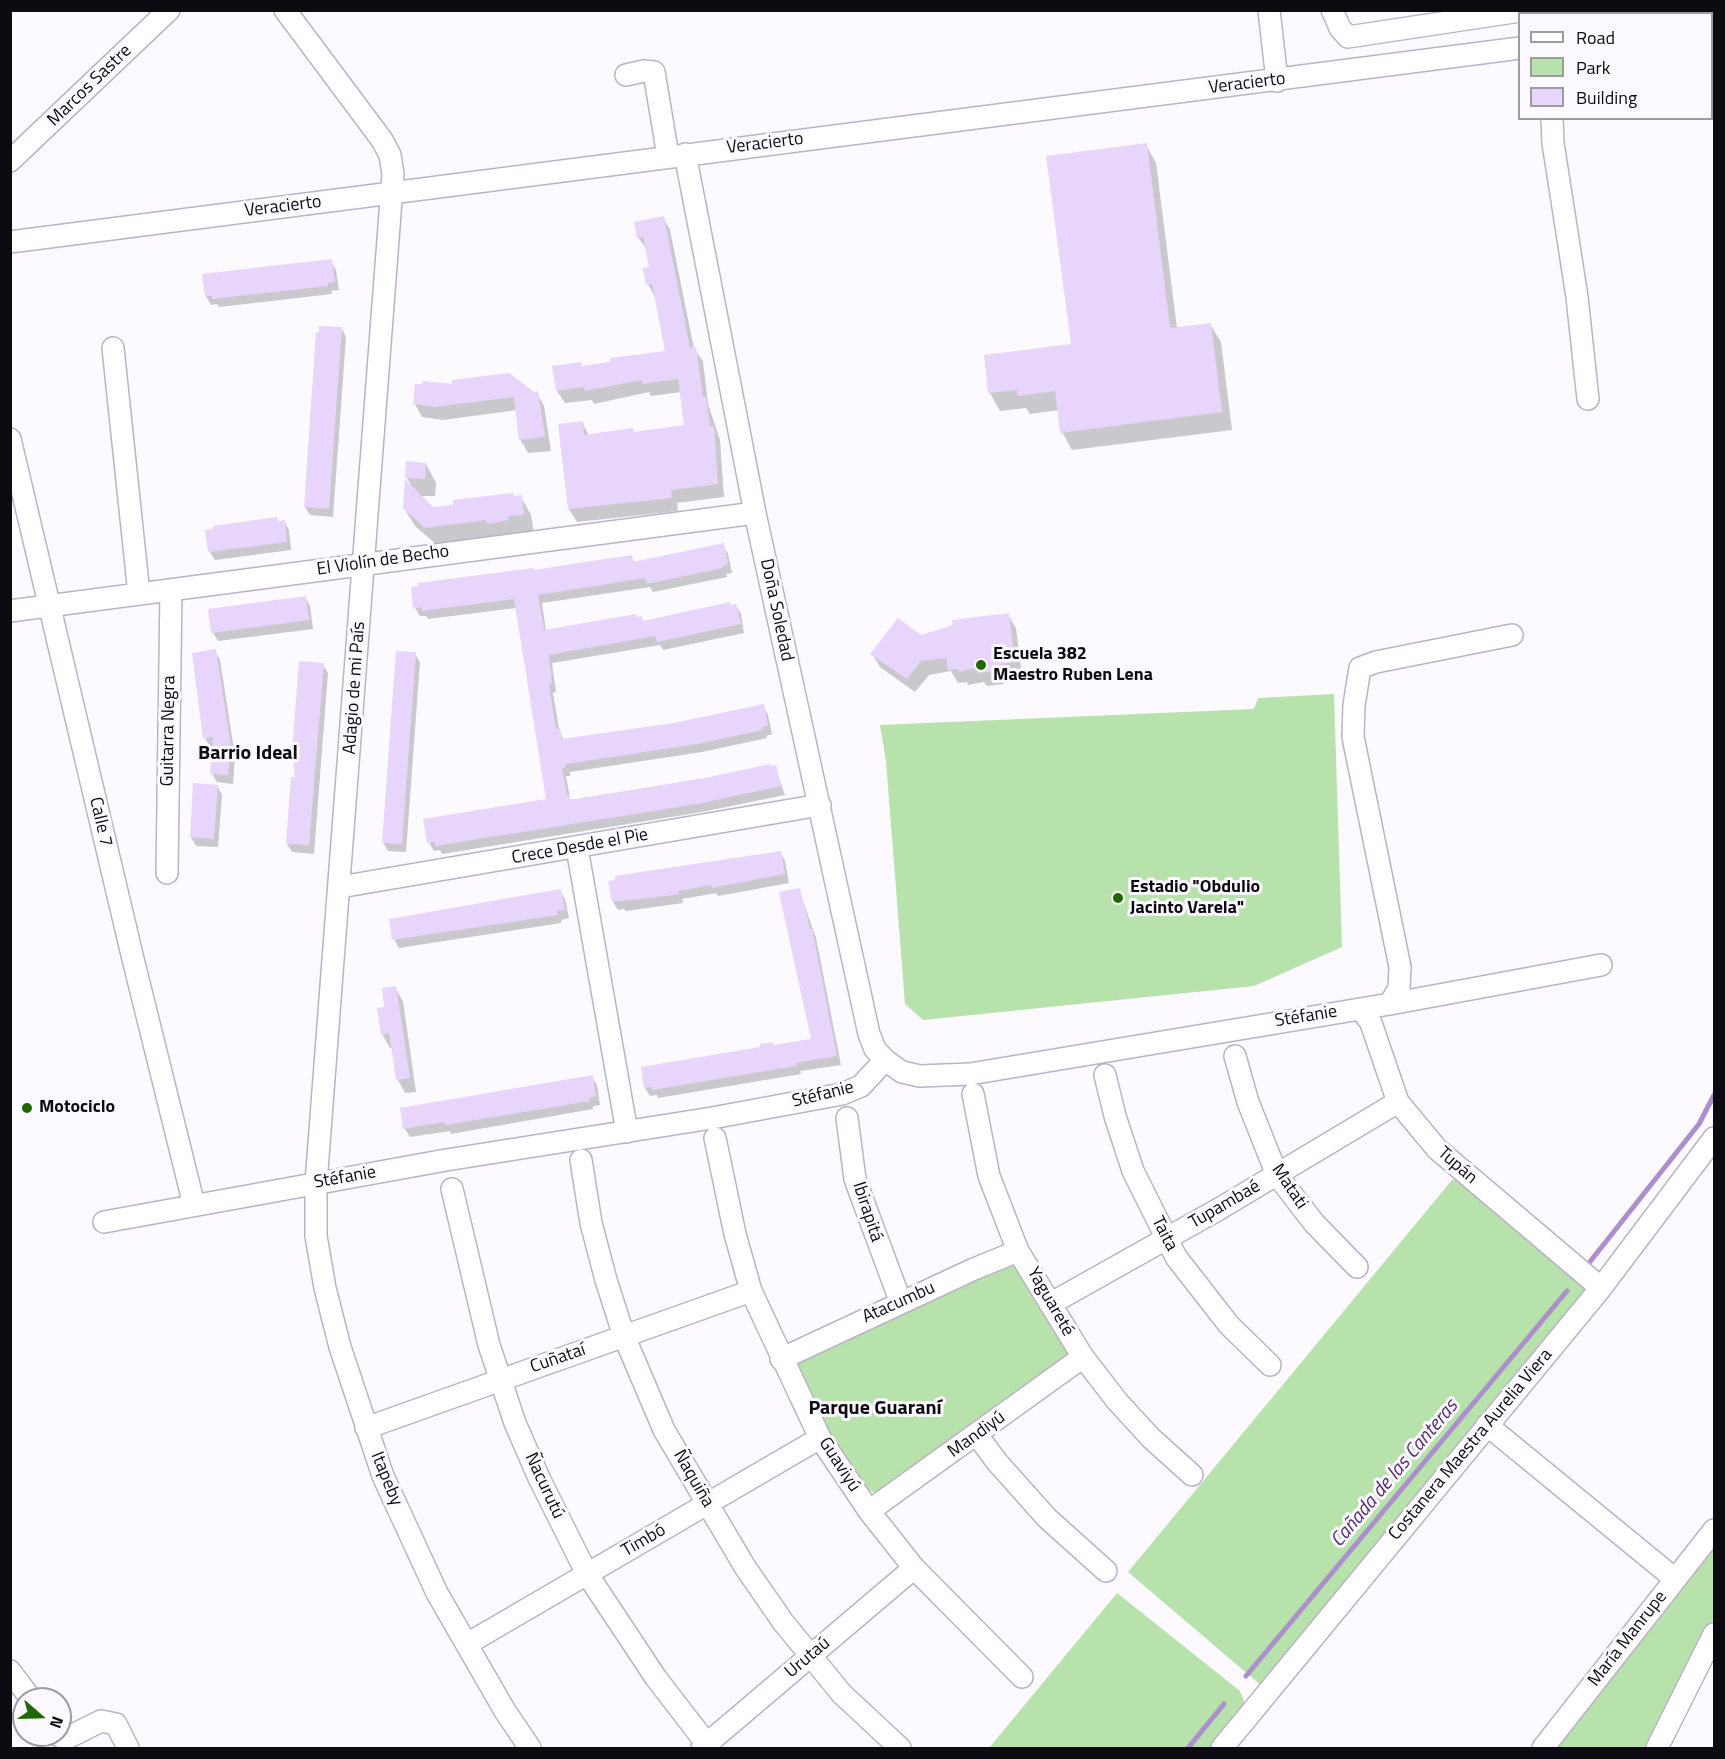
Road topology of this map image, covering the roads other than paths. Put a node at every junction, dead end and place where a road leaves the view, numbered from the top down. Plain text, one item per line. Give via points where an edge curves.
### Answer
1 (169, 10) edge
2 (285, 10) edge
3 (1269, 10) edge
4 (1332, 10) edge
5 (1527, 10) edge
6 (1518, 48) edge
7 (626, 75) dead end
8 (1277, 81) junction
9 (1552, 120) edge
10 (676, 155) junction
11 (10, 161) edge
12 (393, 193) junction
13 (10, 242) edge
14 (113, 348) dead end
15 (1588, 399) dead end
16 (10, 439) edge
17 (755, 513) junction
18 (365, 564) junction
19 (171, 590) junction
20 (139, 594) junction
21 (49, 606) junction
22 (10, 611) edge
23 (1512, 635) dead end
24 (820, 805) junction
25 (577, 848) junction
26 (167, 873) dead end
27 (340, 887) junction
28 (1601, 964) dead end
29 (1390, 1004) junction
30 (1361, 1009) junction
31 (1234, 1056) dead end
32 (885, 1060) junction
33 (1105, 1075) dead end
34 (973, 1094) dead end
35 (1398, 1102) junction
36 (848, 1118) dead end
37 (627, 1132) junction
38 (715, 1138) dead end
39 (1714, 1138) edge
40 (581, 1160) dead end
41 (1277, 1175) junction
42 (316, 1183) junction
43 (452, 1190) dead end
44 (195, 1204) junction
45 (104, 1222) dead end
46 (1166, 1239) junction
47 (1018, 1251) junction
48 (1357, 1268) dead end
49 (1601, 1288) junction
50 (751, 1291) junction
51 (900, 1303) junction
52 (1050, 1304) junction
53 (624, 1336) junction
54 (1083, 1357) junction
55 (781, 1359) junction
56 (1270, 1365) dead end
57 (500, 1380) junction
58 (1487, 1425) junction
59 (366, 1428) junction
60 (977, 1435) junction
61 (820, 1438) junction
62 (1192, 1475) dead end
63 (707, 1504) junction
64 (869, 1511) junction
65 (1714, 1530) edge
66 (914, 1568) junction
67 (1106, 1571) dead end
68 (587, 1574) junction
69 (1675, 1579) junction
70 (1714, 1635) edge
71 (467, 1644) junction
72 (810, 1657) junction
73 (10, 1671) edge
74 (1022, 1677) dead end
75 (22, 1687) edge
76 (72, 1736) edge
77 (706, 1747) edge
78 (128, 1749) edge
79 (530, 1749) edge
80 (900, 1749) edge
81 (1222, 1749) edge
82 (1543, 1749) edge
83 (1657, 1749) edge

1 - 11 street, Marcos Sastre
2 - 12 street, Adagio de mi País via 382,140 390,155
3 - 8 street
4 - 5 street via 1348,37
6 - 8 street, Veracierto
7 - 10 street, Doña Soledad via 654,72
8 - 10 street, Veracierto
9 - 15 street
10 - 12 street, Veracierto
10 - 17 street, Doña Soledad
12 - 13 street, Veracierto
12 - 18 street, Adagio de mi País
14 - 20 street
16 - 21 street, Calle 7
17 - 18 street, El Violín de Becho
17 - 24 street, Doña Soledad
18 - 19 street, El Violín de Becho
18 - 27 street, Adagio de mi País
19 - 20 street, El Violín de Becho
19 - 26 street, Guitarra Negra
20 - 21 street, El Violín de Becho
21 - 22 street, El Violín de Becho
21 - 44 street, Calle 7
23 - 29 street via 1360,668 1353,736 1400,967 1399,988
24 - 25 street, Crece Desde el Pie
24 - 32 street, Doña Soledad via 869,1034
25 - 27 street, Crece Desde el Pie
25 - 37 street
27 - 42 street, Adagio de mi País
28 - 29 street, Stéfanie
29 - 30 street, Stéfanie
30 - 32 street, Stéfanie via 970,1074 920,1076 902,1072
30 - 35 street, Tupán via 1371,1023
31 - 41 street, Matati
32 - 37 street, Stéfanie via 861,1086 842,1094
33 - 46 street, Taita via 1123,1144
34 - 47 street, Yaguareté via 989,1176
35 - 41 street, Tupambaé
35 - 49 street, Tupán via 1437,1149
36 - 51 street, Ibirapitá via 855,1179
37 - 42 street, Stéfanie
38 - 50 street, Guaviyú
39 - 49 street, Costanera Maestra Aurelia Viera
40 - 53 street, Ñaquiña via 591,1223
41 - 46 street, Tupambaé
41 - 48 street, Matati
42 - 44 street, Stéfanie
42 - 59 street, Itapeby via 316,1236 325,1288
43 - 57 street, Ñacurutú
44 - 45 street, Stéfanie
46 - 52 street, Tupambaé
46 - 56 street, Taita via 1205,1298
47 - 51 street, Atacumbu
47 - 52 street, Yaguareté
49 - 58 street, Costanera Maestra Aurelia Viera
50 - 53 street, Cuñataí
50 - 55 street, Guaviyú
51 - 55 street, Atacumbu
52 - 54 street, Yaguareté
53 - 57 street, Cuñataí
53 - 63 street, Ñaquiña via 664,1430
54 - 60 street, Mandiyú
54 - 62 street, Yaguareté via 1151,1438
55 - 61 street, Guaviyú
57 - 59 street, Cuñataí
57 - 68 street, Ñacurutú via 538,1478
58 - 69 street
58 - 81 street, Costanera Maestra Aurelia Viera
59 - 71 street, Itapeby via 417,1552
60 - 64 street, Mandiyú
60 - 67 street via 1039,1509
61 - 63 street, Timbó
61 - 64 street, Guaviyú
63 - 68 street, Timbó
63 - 72 street, Ñaquiña via 745,1567
64 - 66 street, Guaviyú
65 - 69 street, María Manrupe
66 - 72 street, Urutaú
66 - 74 street, Guaviyú
68 - 71 street, Timbó
68 - 77 street, Ñacurutú
69 - 82 street, María Manrupe
70 - 83 street
71 - 79 street, Itapeby
72 - 77 street, Urutaú
72 - 80 street, Ñaquiña
73 - 75 street
76 - 78 street via 101,1721 116,1724

